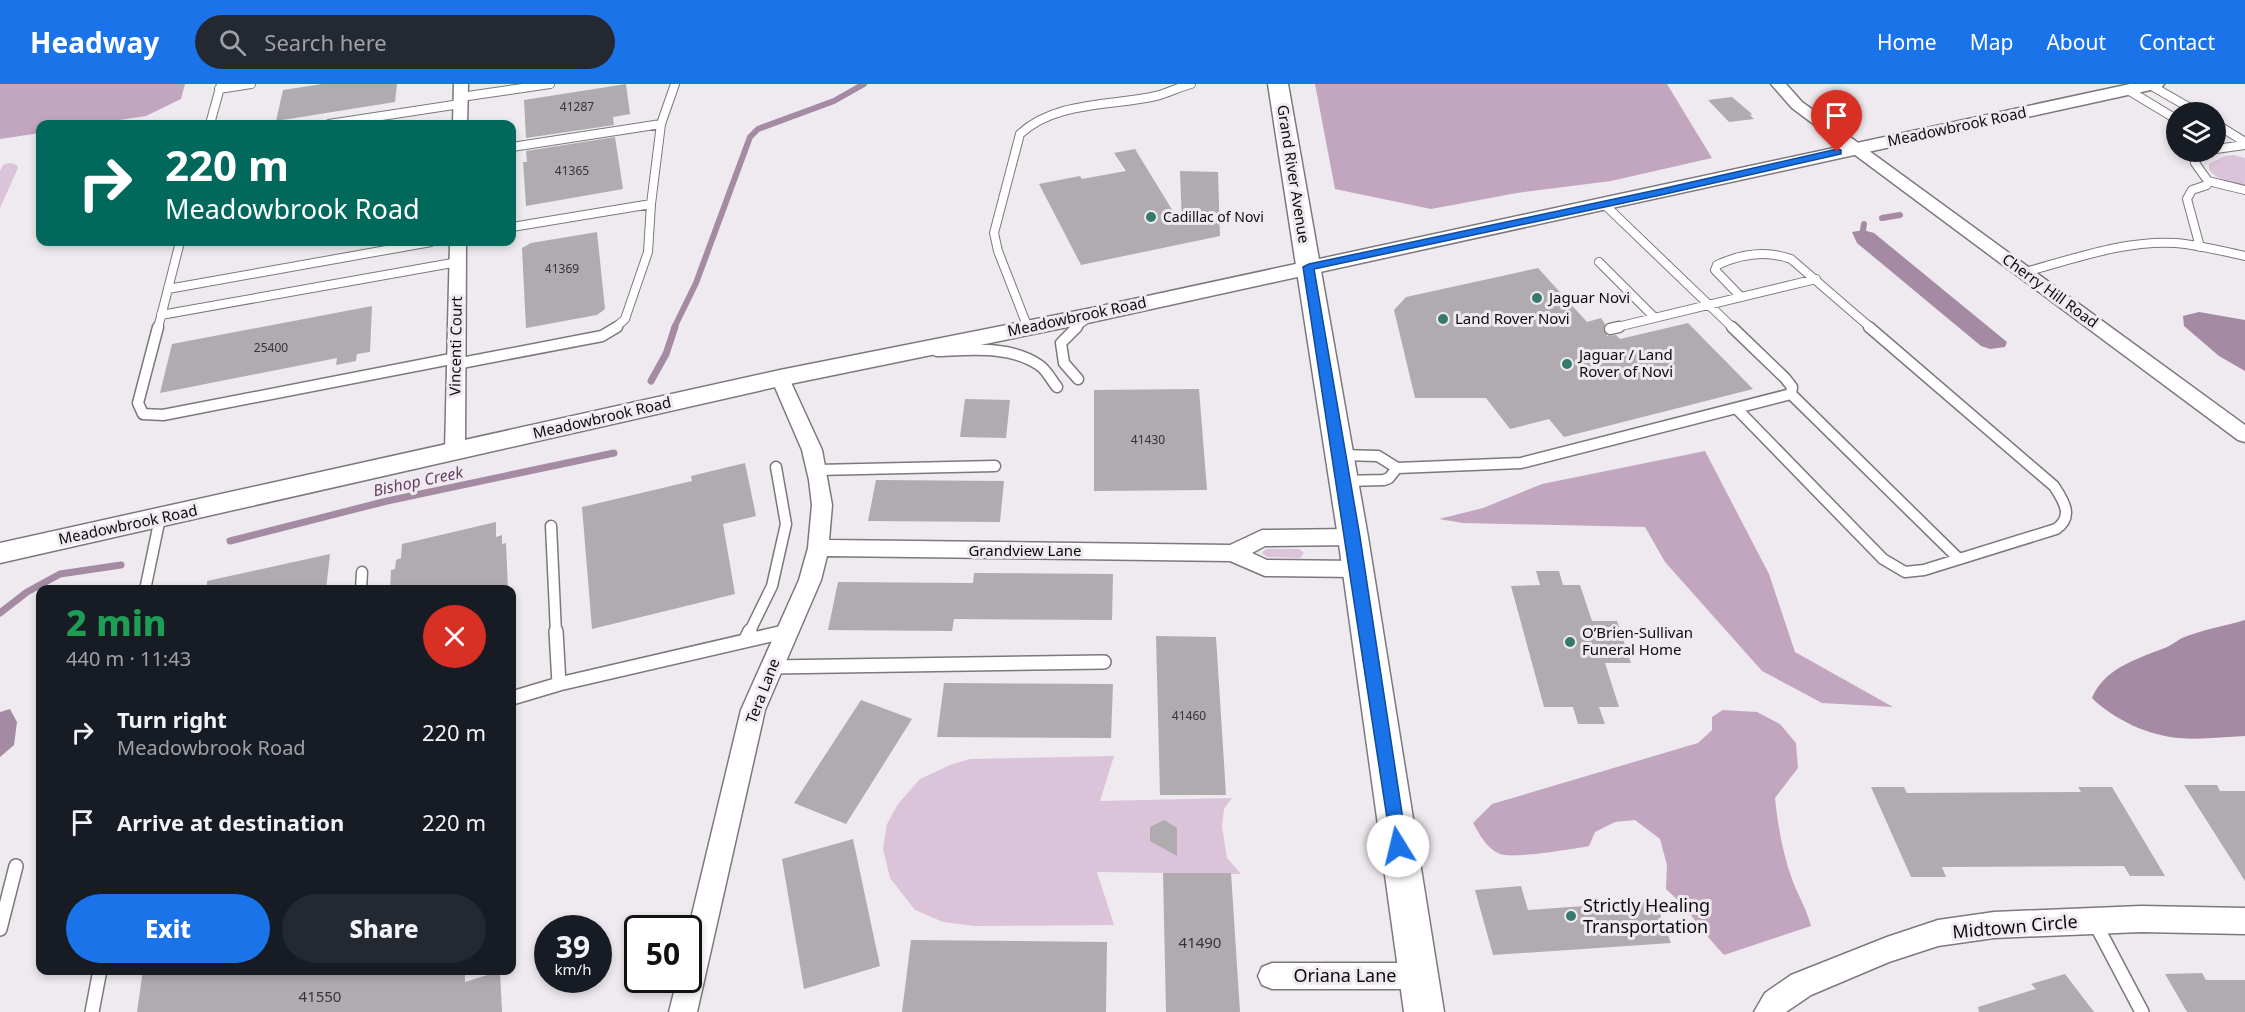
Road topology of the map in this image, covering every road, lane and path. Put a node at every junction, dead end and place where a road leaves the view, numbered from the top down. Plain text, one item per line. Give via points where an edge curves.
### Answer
1 (251, 84) edge
2 (550, 84) edge
3 (675, 84) edge
4 (1191, 84) edge
5 (1278, 84) edge
6 (1778, 84) edge
7 (2153, 84) edge
8 (220, 86) edge
9 (2128, 90) junction
10 (460, 95) edge
11 (2181, 102) edge
12 (2166, 112) edge
13 (211, 120) edge
14 (347, 120) edge
15 (460, 120) edge
16 (661, 124) junction
17 (2226, 131) edge
18 (2245, 144) edge
19 (516, 146) edge
20 (2226, 147) edge
21 (1855, 148) junction
22 (2195, 162) edge
23 (2208, 181) junction
24 (2245, 190) edge
25 (651, 204) junction
26 (1605, 204) junction
27 (516, 226) edge
28 (179, 246) edge
29 (409, 246) edge
30 (458, 246) edge
31 (2200, 247) junction
32 (2245, 256) edge
33 (458, 262) junction
34 (1599, 262) dead end
35 (1309, 267) junction
36 (2025, 272) junction
37 (1816, 279) junction
38 (168, 289) junction
39 (1741, 297) junction
40 (1709, 305) junction
41 (161, 315) junction
42 (1092, 315) junction
43 (1655, 318) junction
44 (1028, 328) junction
45 (1610, 329) dead end
46 (913, 351) junction
47 (456, 361) junction
48 (780, 378) junction
49 (1078, 379) dead end
50 (1056, 387) dead end
51 (1791, 394) junction
52 (1736, 408) junction
53 (2245, 435) edge
54 (454, 451) junction
55 (995, 466) dead end
56 (776, 467) dead end
57 (1342, 468) junction
58 (1397, 468) junction
59 (817, 470) junction
60 (160, 518) junction
61 (550, 526) dead end
62 (1353, 537) junction
63 (818, 548) junction
64 (0, 553) edge
65 (1233, 553) junction
66 (1959, 559) junction
67 (1358, 569) junction
68 (362, 572) dead end
69 (146, 585) edge
70 (361, 585) edge
71 (788, 631) junction
72 (745, 641) junction
73 (1104, 662) dead end
74 (772, 667) junction
75 (559, 684) junction
76 (516, 697) edge
77 (16, 866) dead end
78 (2094, 921) junction
79 (2245, 921) edge
80 (0, 929) edge
81 (99, 975) edge
82 (1272, 976) dead end
83 (1418, 976) junction
84 (92, 1012) edge
85 (683, 1012) edge
86 (1424, 1012) edge
87 (1768, 1012) edge
88 (2142, 1012) edge

1 - 8 lane
2 - 10 lane
3 - 16 lane
4 - 44 lane via 1157,95 1049,115 1024,128 994,232
5 - 35 main road, Grand River Avenue
6 - 21 street, Cherry Hill Road via 1797,105
7 - 9 street, Meadowbrook Road
7 - 11 lane
8 - 13 lane
9 - 12 lane
9 - 21 street, Meadowbrook Road
10 - 14 lane
10 - 15 street
16 - 19 lane
16 - 25 lane
17 - 18 lane
18 - 20 lane
21 - 26 street, Meadowbrook Road
21 - 36 street, Cherry Hill Road
22 - 23 lane
23 - 24 lane
23 - 31 lane via 2192,190 2187,199
25 - 27 lane
25 - 47 lane via 648,252 629,310 618,326 602,336
26 - 35 street, Meadowbrook Road
26 - 40 lane
28 - 38 lane
29 - 38 lane
30 - 33 street, Vincenti Court
31 - 32 lane
31 - 36 lane via 2140,244
33 - 41 lane
33 - 47 street, Vincenti Court
34 - 43 lane
35 - 42 street, Meadowbrook Road
35 - 57 main road, Grand River Avenue
36 - 53 street, Cherry Hill Road
37 - 39 lane
37 - 39 lane via 1791,259 1774,252 1717,266 1718,276
37 - 66 lane via 2054,486 2067,506 2062,525
38 - 41 lane
39 - 40 lane
40 - 43 lane
40 - 51 lane via 1785,378 1792,387
41 - 47 lane via 138,403 143,414
42 - 44 street, Meadowbrook Road
42 - 49 lane via 1061,343 1064,363
43 - 45 lane
44 - 46 street, Meadowbrook Road
46 - 48 street, Meadowbrook Road
46 - 50 lane via 1010,354 1038,364
47 - 54 street, Vincenti Court
48 - 54 street, Meadowbrook Road
48 - 59 street, Tera Lane
51 - 52 lane
51 - 66 lane
52 - 58 lane via 1521,463
52 - 66 lane via 1882,560 1905,572 1915,572
54 - 60 street, Meadowbrook Road
55 - 59 lane
56 - 72 lane via 786,524 772,585
57 - 58 lane via 1378,456
57 - 58 lane via 1384,480
57 - 62 main road, Grand River Avenue
59 - 63 street, Tera Lane via 822,505
60 - 64 street, Meadowbrook Road
60 - 69 lane
61 - 75 lane
62 - 65 street, Grandview Lane via 1262,538
62 - 67 main road, Grand River Avenue
63 - 65 street, Grandview Lane
63 - 71 street, Tera Lane via 810,580
65 - 67 street, Grandview Lane via 1265,568
67 - 83 main road, Grand River Avenue
68 - 70 lane
71 - 72 lane
71 - 74 street, Tera Lane
72 - 75 lane
73 - 74 lane
74 - 85 street, Tera Lane via 753,710
75 - 76 lane
77 - 80 lane
78 - 79 street, Midtown Circle
78 - 87 street, Midtown Circle via 1994,925 1938,933 1801,985
78 - 88 lane
81 - 84 lane
82 - 83 street, Oriana Lane
83 - 86 main road, Grand River Avenue

